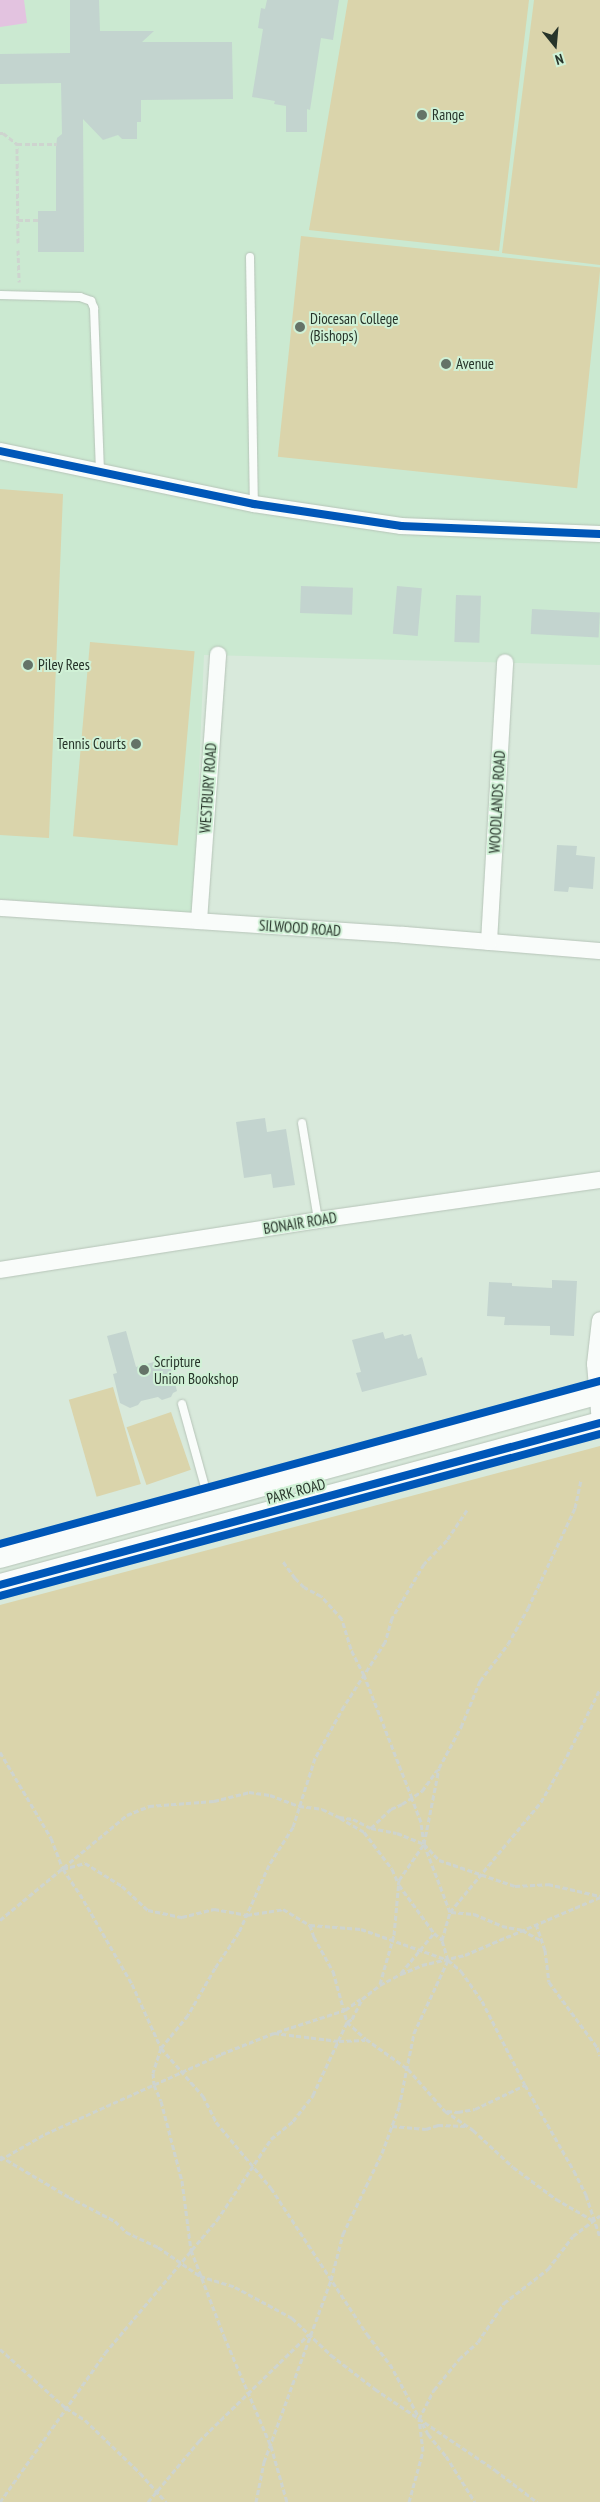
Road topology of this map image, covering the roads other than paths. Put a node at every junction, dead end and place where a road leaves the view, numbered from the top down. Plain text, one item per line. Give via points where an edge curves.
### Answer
1 (250, 257) dead end
2 (0, 295) edge
3 (0, 451) edge
4 (100, 470) junction
5 (254, 504) junction
6 (600, 534) edge
7 (218, 654) dead end
8 (505, 662) dead end
9 (0, 908) edge
10 (199, 921) junction
11 (489, 942) junction
12 (600, 951) edge
13 (302, 1123) dead end
14 (600, 1180) edge
15 (318, 1220) junction
16 (0, 1270) edge
17 (600, 1320) edge
18 (599, 1394) edge
19 (182, 1404) dead end
20 (600, 1423) edge
21 (209, 1500) junction
22 (0, 1557) edge
23 (0, 1585) edge

1 - 5 lane
2 - 4 lane via 80,297 91,301 94,308
3 - 4 street
4 - 5 street
5 - 6 street via 401,526
7 - 10 street, WESTBURY ROAD
8 - 11 street, WOODLANDS ROAD
9 - 10 street, SILWOOD ROAD
10 - 11 street, SILWOOD ROAD
11 - 12 street, SILWOOD ROAD
13 - 15 lane
14 - 15 street, BONAIR ROAD
15 - 16 street, BONAIR ROAD
17 - 18 street via 596,1364
18 - 20 street
18 - 21 main road, PARK ROAD
19 - 21 lane
20 - 23 main road, PARK ROAD
21 - 22 main road, PARK ROAD

